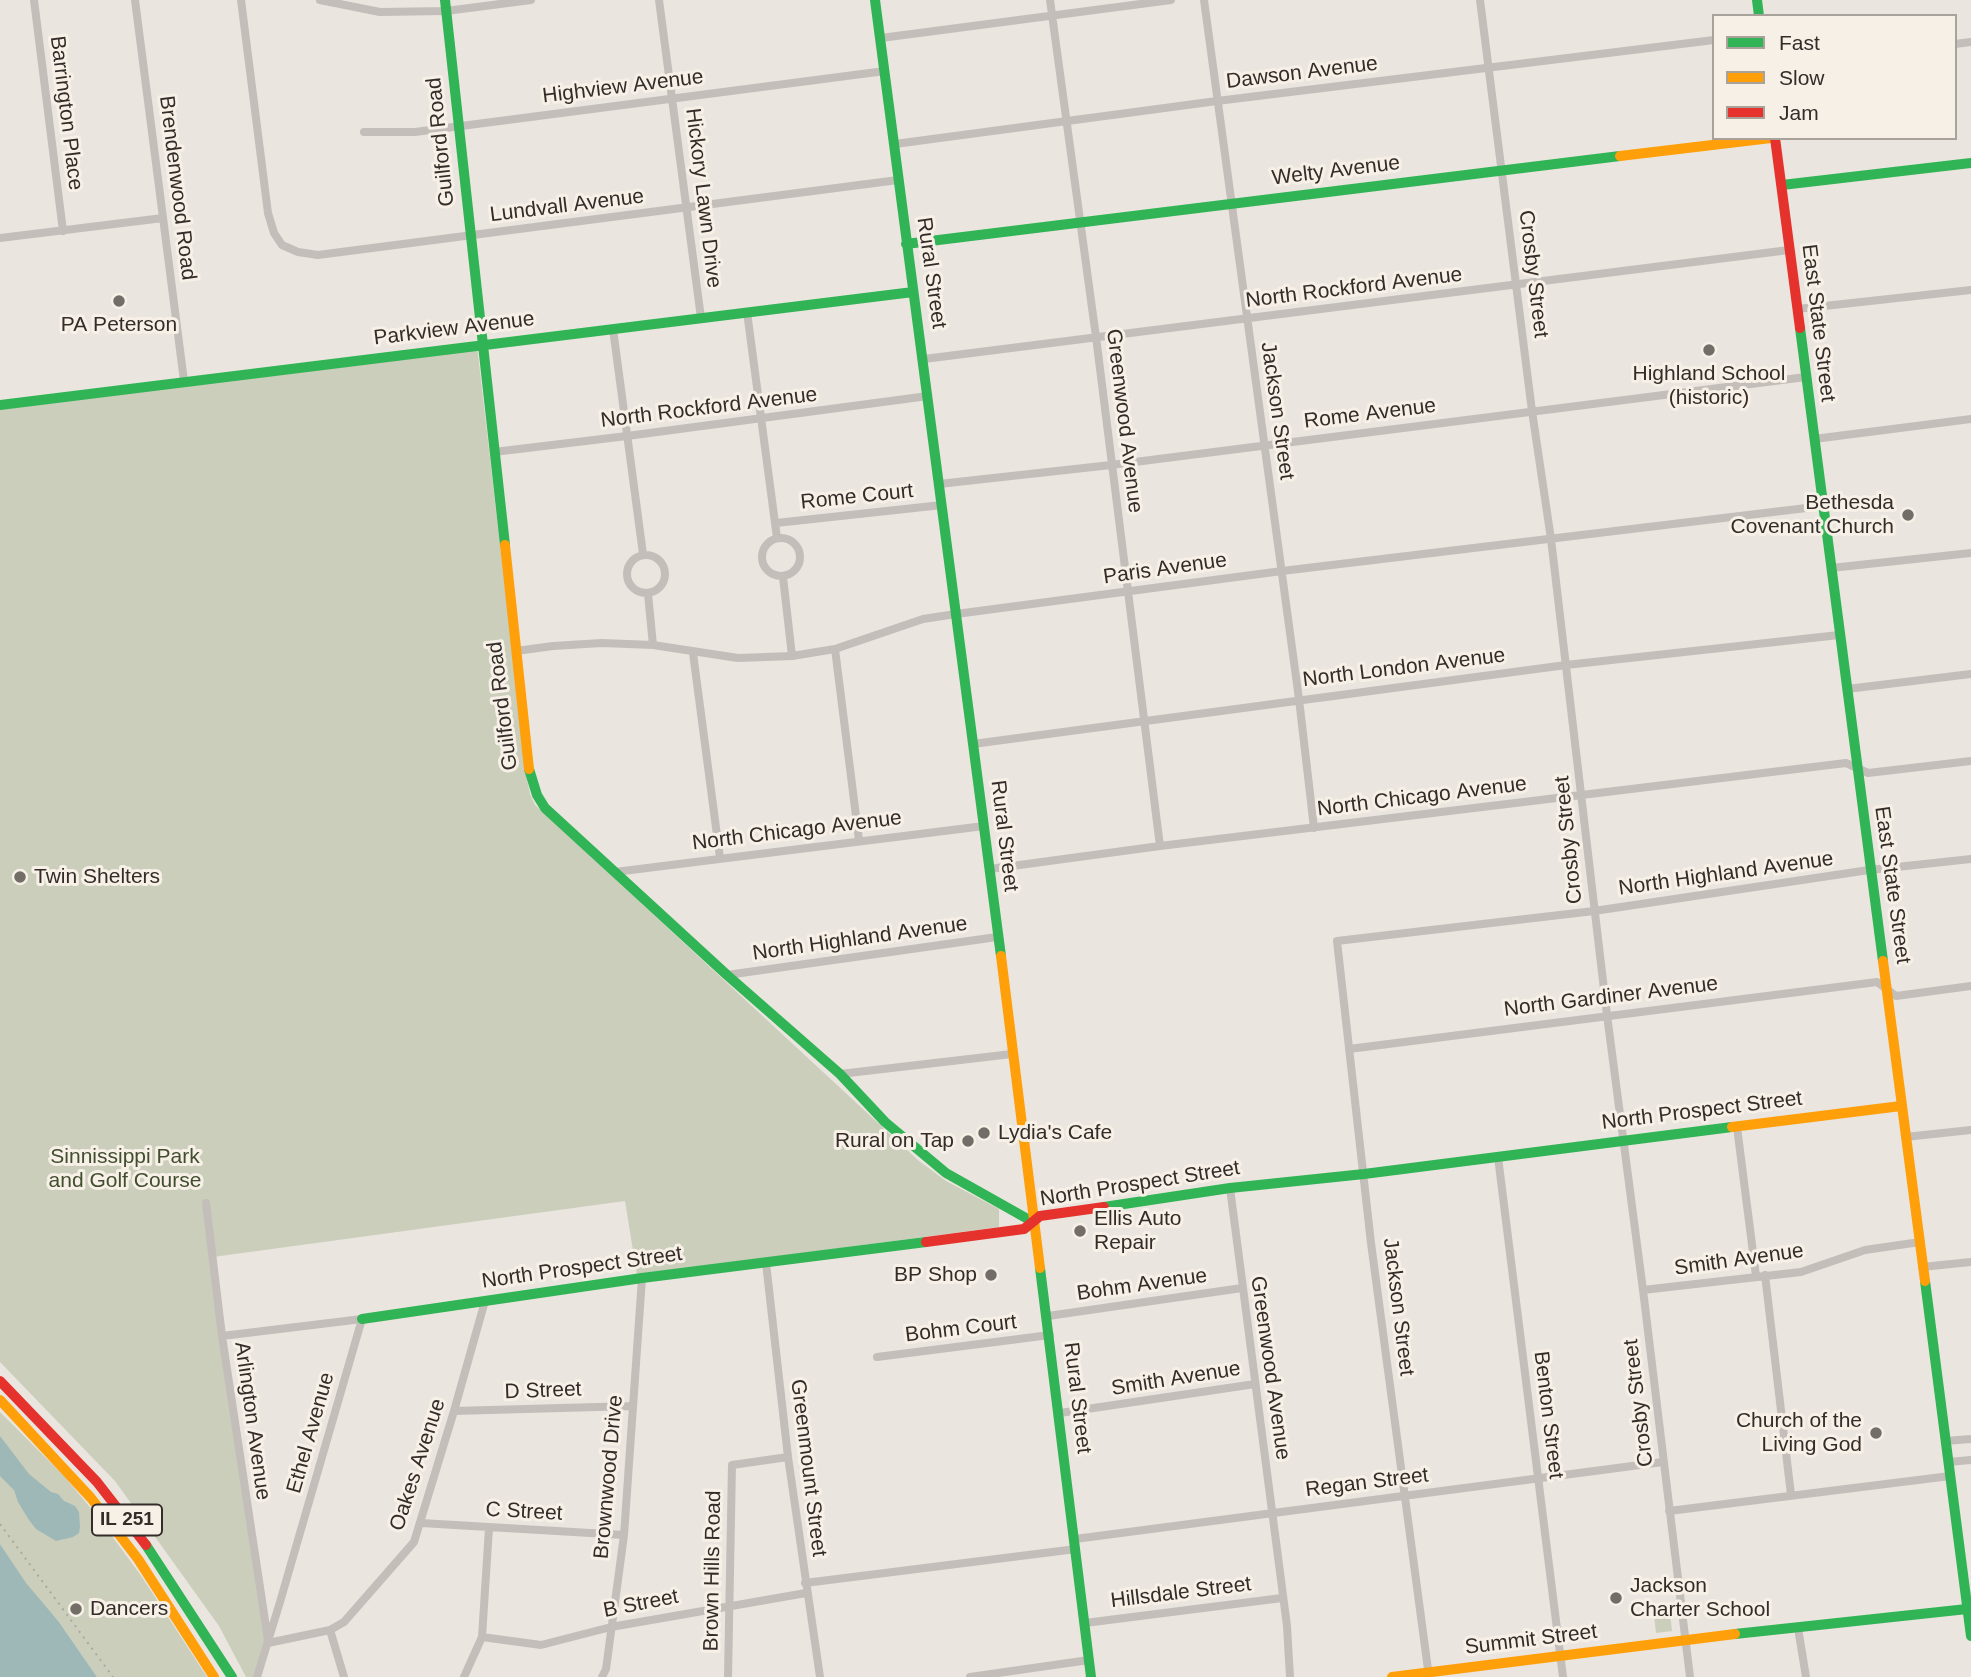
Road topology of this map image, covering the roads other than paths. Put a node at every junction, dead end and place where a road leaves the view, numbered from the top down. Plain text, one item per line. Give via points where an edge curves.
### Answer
1 (34, 0) edge
2 (135, 0) edge
3 (241, 0) edge
4 (320, 0) edge
5 (531, 0) edge
6 (659, 0) edge
7 (875, 0) edge
8 (1050, 0) edge
9 (1171, 0) edge
10 (1204, 0) edge
11 (1480, 0) edge
12 (445, 5) edge
13 (1052, 15) junction
14 (881, 38) junction
15 (1712, 40) edge
16 (1489, 68) junction
17 (885, 71) junction
18 (673, 98) junction
19 (1217, 101) junction
20 (1067, 122) junction
21 (460, 126) junction
22 (364, 132) dead end
23 (1756, 140) edge
24 (1773, 140) edge
25 (895, 144) junction
26 (1971, 163) edge
27 (1501, 170) junction
28 (898, 180) junction
29 (1782, 185) junction
30 (1231, 203) junction
31 (685, 208) junction
32 (163, 218) junction
33 (1079, 222) junction
34 (63, 231) junction
35 (470, 236) junction
36 (0, 238) edge
37 (906, 244) junction
38 (1789, 250) junction
39 (1517, 284) junction
40 (1971, 290) edge
41 (913, 292) junction
42 (1797, 309) junction
43 (747, 313) junction
44 (701, 318) junction
45 (1246, 320) junction
46 (613, 329) junction
47 (1096, 337) junction
48 (482, 344) junction
49 (923, 359) junction
50 (1805, 377) junction
51 (184, 382) junction
52 (928, 396) junction
53 (0, 405) edge
54 (1532, 411) junction
55 (761, 419) junction
56 (1971, 419) edge
57 (627, 436) junction
58 (1814, 439) junction
59 (1265, 444) junction
60 (494, 452) junction
61 (1111, 465) junction
62 (939, 484) junction
63 (942, 505) junction
64 (1822, 506) junction
65 (776, 523) junction
66 (778, 538) junction
67 (1551, 539) junction
68 (1971, 553) edge
69 (643, 554) junction
70 (1830, 568) junction
71 (1282, 571) junction
72 (783, 577) junction
73 (1129, 592) junction
74 (648, 594) junction
75 (956, 614) junction
76 (1839, 635) junction
77 (653, 645) junction
78 (835, 649) junction
79 (516, 651) junction
80 (693, 653) junction
81 (792, 656) junction
82 (1566, 665) junction
83 (1971, 674) edge
84 (1846, 689) junction
85 (1299, 699) junction
86 (1144, 722) junction
87 (973, 744) junction
88 (1971, 761) edge
89 (1857, 769) junction
90 (1582, 795) junction
91 (984, 826) junction
92 (1314, 828) junction
93 (859, 841) junction
94 (1160, 846) junction
95 (720, 858) junction
96 (1971, 859) edge
97 (990, 869) junction
98 (1869, 870) junction
99 (615, 872) junction
100 (1594, 911) junction
101 (997, 937) junction
102 (1336, 942) joint
103 (727, 975) junction
104 (1882, 985) junction
105 (1971, 986) edge
106 (1607, 1015) junction
107 (1349, 1049) junction
108 (1012, 1054) junction
109 (840, 1074) junction
110 (1901, 1106) junction
111 (1737, 1127) junction
112 (1971, 1130) edge
113 (1905, 1137) junction
114 (1623, 1140) junction
115 (1498, 1157) junction
116 (1364, 1174) junction
117 (1230, 1188) junction
118 (206, 1203) dead end
119 (1033, 1222) junction
120 (1920, 1242) junction
121 (1971, 1262) edge
122 (765, 1263) junction
123 (1923, 1267) junction
124 (1760, 1276) junction
125 (642, 1278) junction
126 (1242, 1288) junction
127 (1643, 1290) junction
128 (485, 1301) junction
129 (1048, 1316) junction
130 (362, 1319) junction
131 (1050, 1335) junction
132 (222, 1336) junction
133 (877, 1357) dead end
134 (0, 1381) edge
135 (1255, 1384) junction
136 (0, 1400) edge
137 (633, 1406) junction
138 (454, 1411) junction
139 (1060, 1413) junction
140 (1971, 1438) edge
141 (1945, 1441) junction
142 (788, 1457) junction
143 (1971, 1460) edge
144 (1663, 1462) junction
145 (1948, 1462) junction
146 (1950, 1476) junction
147 (1538, 1477) junction
148 (1791, 1495) junction
149 (1404, 1496) junction
150 (1669, 1511) junction
151 (1272, 1512) junction
152 (421, 1523) junction
153 (489, 1528) junction
154 (624, 1535) junction
155 (1075, 1544) junction
156 (805, 1583) junction
157 (806, 1593) junction
158 (1282, 1598) junction
159 (730, 1606) junction
160 (1967, 1609) junction
161 (1085, 1623) junction
162 (611, 1627) junction
163 (1798, 1628) junction
164 (330, 1630) junction
165 (1971, 1636) edge
166 (482, 1637) junction
167 (1685, 1640) junction
168 (268, 1643) junction
169 (1560, 1655) junction
170 (1089, 1660) junction
171 (1429, 1674) edge
172 (214, 1677) edge
173 (232, 1677) edge
174 (257, 1677) edge
175 (344, 1677) edge
176 (464, 1677) edge
177 (602, 1677) edge
178 (728, 1677) edge
179 (820, 1677) edge
180 (970, 1677) edge
181 (1091, 1677) edge
182 (1290, 1677) edge
183 (1392, 1677) edge
184 (1563, 1677) edge
185 (1690, 1677) edge
186 (1806, 1677) edge

1 - 34 street, Barrington Place
2 - 32 street, Brendenwood Road
3 - 35 street, Lundvall Avenue via 268,213 282,245 318,255
4 - 12 street via 380,12
5 - 12 street
6 - 18 street, Hickory Lawn Drive
7 - 14 street, Rural Street
8 - 13 street, Greenwood Avenue
9 - 13 street
10 - 19 street, Jackson Street
11 - 16 street, Crosby Street
12 - 21 street, Guilford Road
13 - 14 street
13 - 20 street, Greenwood Avenue
14 - 17 street, Rural Street
15 - 16 street, Dawson Avenue
16 - 19 street, Dawson Avenue
16 - 27 street, Crosby Street
17 - 18 street, Highview Avenue
17 - 25 street, Rural Street
18 - 21 street, Highview Avenue
18 - 31 street, Hickory Lawn Drive
19 - 20 street, Dawson Avenue
19 - 30 street, Jackson Street
20 - 25 street, Dawson Avenue
20 - 33 street, Greenwood Avenue
21 - 22 street, Highview Avenue
21 - 35 street, Guilford Road
23 - 27 street, Welty Avenue
24 - 29 street, East State Street
25 - 28 street, Rural Street
26 - 29 street
27 - 30 street, Welty Avenue
27 - 39 street, Crosby Street
28 - 31 street, Lundvall Avenue
28 - 37 street, Rural Street
29 - 38 street, East State Street
30 - 33 street, Welty Avenue
30 - 45 street, Jackson Street
31 - 35 street, Lundvall Avenue
31 - 44 street, Hickory Lawn Drive
32 - 34 street
32 - 51 street, Brendenwood Road
33 - 37 street, Welty Avenue
33 - 47 street, Greenwood Avenue
34 - 36 street
35 - 48 street, Guilford Road
37 - 41 street, Rural Street
38 - 39 street, North Rockford Avenue
38 - 42 street, East State Street
39 - 45 street, North Rockford Avenue
39 - 54 street, Crosby Street
40 - 42 street
41 - 43 street, Parkview Avenue
41 - 49 street, Rural Street
42 - 50 street, East State Street
43 - 44 street, Parkview Avenue
43 - 55 street
44 - 46 street, Parkview Avenue
45 - 47 street, North Rockford Avenue
45 - 59 street, Jackson Street
46 - 48 street, Parkview Avenue
46 - 57 street
47 - 49 street, North Rockford Avenue
47 - 61 street, Greenwood Avenue
48 - 51 street, Parkview Avenue
48 - 60 street, Guilford Road
49 - 52 street, Rural Street
50 - 54 street, Rome Avenue
50 - 58 street, East State Street
51 - 53 street, Parkview Avenue
52 - 55 street, North Rockford Avenue
52 - 62 street, Rural Street
54 - 59 street, Rome Avenue
54 - 67 street, Crosby Street
55 - 57 street, North Rockford Avenue
55 - 65 street
56 - 58 street
57 - 60 street, North Rockford Avenue
57 - 69 street
58 - 64 street, East State Street
59 - 61 street, Rome Avenue
59 - 71 street, Jackson Street
60 - 79 street, Guilford Road
61 - 62 street, Rome Avenue
61 - 73 street, Greenwood Avenue
62 - 63 street, Rural Street
63 - 65 street, Rome Court
63 - 75 street, Rural Street
64 - 67 street, Paris Avenue
64 - 70 street, East State Street
65 - 66 street
66 - 72 street via 765,547 762,560 769,572
66 - 72 street via 792,542 799,554 796,568
67 - 71 street, Paris Avenue
67 - 82 street, Crosby Street
68 - 70 street
69 - 74 street via 630,563 626,575 633,587
69 - 74 street via 657,558 665,571 662,583
70 - 76 street, East State Street
71 - 73 street, Paris Avenue
71 - 85 street, Jackson Street
72 - 81 street
73 - 75 street, Paris Avenue
73 - 86 street, Greenwood Avenue
74 - 77 street
75 - 78 street, Paris Avenue via 923,619
75 - 87 street, Rural Street
76 - 82 street, North London Avenue
76 - 84 street, East State Street
77 - 79 street, Paris Avenue via 590,644
77 - 80 street, Paris Avenue
78 - 81 street, Paris Avenue
78 - 93 street
79 - 99 street, Guilford Road via 530,776 537,795 545,808
80 - 81 street, Paris Avenue via 738,658
80 - 95 street
82 - 85 street, North London Avenue
82 - 90 street, Crosby Street
83 - 84 street
84 - 89 street, East State Street
85 - 86 street, North London Avenue
85 - 92 street, Jackson Street
86 - 87 street, North London Avenue
86 - 94 street, Greenwood Avenue
87 - 91 street, Rural Street
88 - 89 street, North Chicago Avenue via 1868,773
89 - 90 street, North Chicago Avenue via 1846,763
89 - 98 street, East State Street
90 - 92 street, North Chicago Avenue
90 - 100 street, Crosby Street
91 - 93 street, North Chicago Avenue
91 - 97 street, Rural Street
92 - 94 street, North Chicago Avenue
93 - 95 street, North Chicago Avenue
94 - 97 street, North Chicago Avenue
95 - 99 street, North Chicago Avenue
96 - 98 street, North Highland Avenue
97 - 101 street, Rural Street
98 - 100 street, North Highland Avenue
98 - 104 street, East State Street
99 - 103 street, Guilford Road
100 - 102 street, North Highland Avenue
100 - 106 street, Crosby Street
101 - 103 street, North Highland Avenue
101 - 108 street, Rural Street
102 - 107 street, Jackson Street
103 - 109 street, Guilford Road
104 - 105 street, North Gardiner Avenue via 1896,996
104 - 106 street, North Gardiner Avenue
104 - 110 street, East State Street
106 - 107 street, North Gardiner Avenue
106 - 114 street, Crosby Street
107 - 116 street, Jackson Street
108 - 109 street
108 - 119 street, Rural Street
109 - 119 street, Guilford Road via 934,1164
110 - 111 street, North Prospect Street
110 - 113 street, East State Street
111 - 114 street, North Prospect Street
111 - 124 street
112 - 113 street
113 - 120 street, East State Street
114 - 115 street, North Prospect Street
114 - 127 street, Crosby Street
115 - 116 street, North Prospect Street
115 - 147 street, Benton Street
116 - 117 street, North Prospect Street
116 - 149 street, Jackson Street
117 - 119 street, North Prospect Street via 1040,1216
117 - 126 street, Greenwood Avenue
118 - 132 street, Arlington Avenue
119 - 122 street, North Prospect Street via 1024,1229
119 - 129 street, Rural Street
120 - 123 street, East State Street
120 - 124 street, Smith Avenue via 1865,1250 1801,1272
121 - 123 street
122 - 125 street, North Prospect Street
122 - 142 street, Greenmount Street
123 - 141 street, East State Street
124 - 127 street, Smith Avenue
124 - 148 street
125 - 128 street, North Prospect Street
125 - 137 street, Brownwood Drive
126 - 129 street, Bohm Avenue
126 - 135 street, Greenwood Avenue
127 - 144 street, Crosby Street
128 - 130 street, North Prospect Street
128 - 138 street, Oakes Avenue
129 - 131 street, Rural Street
130 - 132 street, North Prospect Street
130 - 168 street, Ethel Avenue
131 - 133 street, Bohm Court
131 - 139 street, Rural Street
132 - 168 street, Arlington Avenue
134 - 173 street, IL 251 via 105,1492 156,1558
135 - 139 street, Smith Avenue
135 - 151 street, Greenwood Avenue
136 - 172 street, IL 251 via 122,1538
137 - 138 street, D Street
137 - 154 street, Brownwood Drive
138 - 152 street, Oakes Avenue
139 - 155 street, Rural Street
140 - 141 street
141 - 145 street, East State Street
142 - 156 street, Greenmount Street
142 - 159 street, Brown Hills Road via 732,1465
143 - 145 street
144 - 147 street, Regan Street
144 - 150 street, Crosby Street
145 - 146 street, East State Street
146 - 148 street
146 - 160 street, East State Street
147 - 149 street, Regan Street
147 - 169 street, Benton Street
148 - 150 street
149 - 151 street, Regan Street
149 - 171 street, Jackson Street
150 - 167 street, Crosby Street
151 - 155 street, Regan Street
151 - 158 street, Greenwood Avenue
152 - 153 street, C Street
152 - 164 street, Oakes Avenue via 414,1542 344,1622
153 - 154 street, C Street
153 - 166 street
154 - 162 street, Brownwood Drive
155 - 156 street, Regan Street
155 - 161 street, Rural Street
156 - 157 street, Greenmount Street
157 - 159 street, B Street
157 - 179 street, Greenmount Street
158 - 161 street, Hillsdale Street
158 - 182 street, Greenwood Avenue
159 - 162 street, B Street
159 - 178 street, Brown Hills Road
160 - 163 street, Summit Street
160 - 165 street, East State Street
161 - 170 street, Rural Street
162 - 166 street, B Street via 541,1644
162 - 177 street, Brownwood Drive
163 - 167 street, Summit Street
163 - 186 street
164 - 168 street, Oakes Avenue
164 - 175 street
166 - 176 street
167 - 169 street, Summit Street
167 - 185 street, Crosby Street
168 - 174 street, Ethel Avenue
169 - 171 street, Summit Street
169 - 184 street, Benton Street
170 - 180 street
170 - 181 street, Rural Street
171 - 183 street, Summit Street

